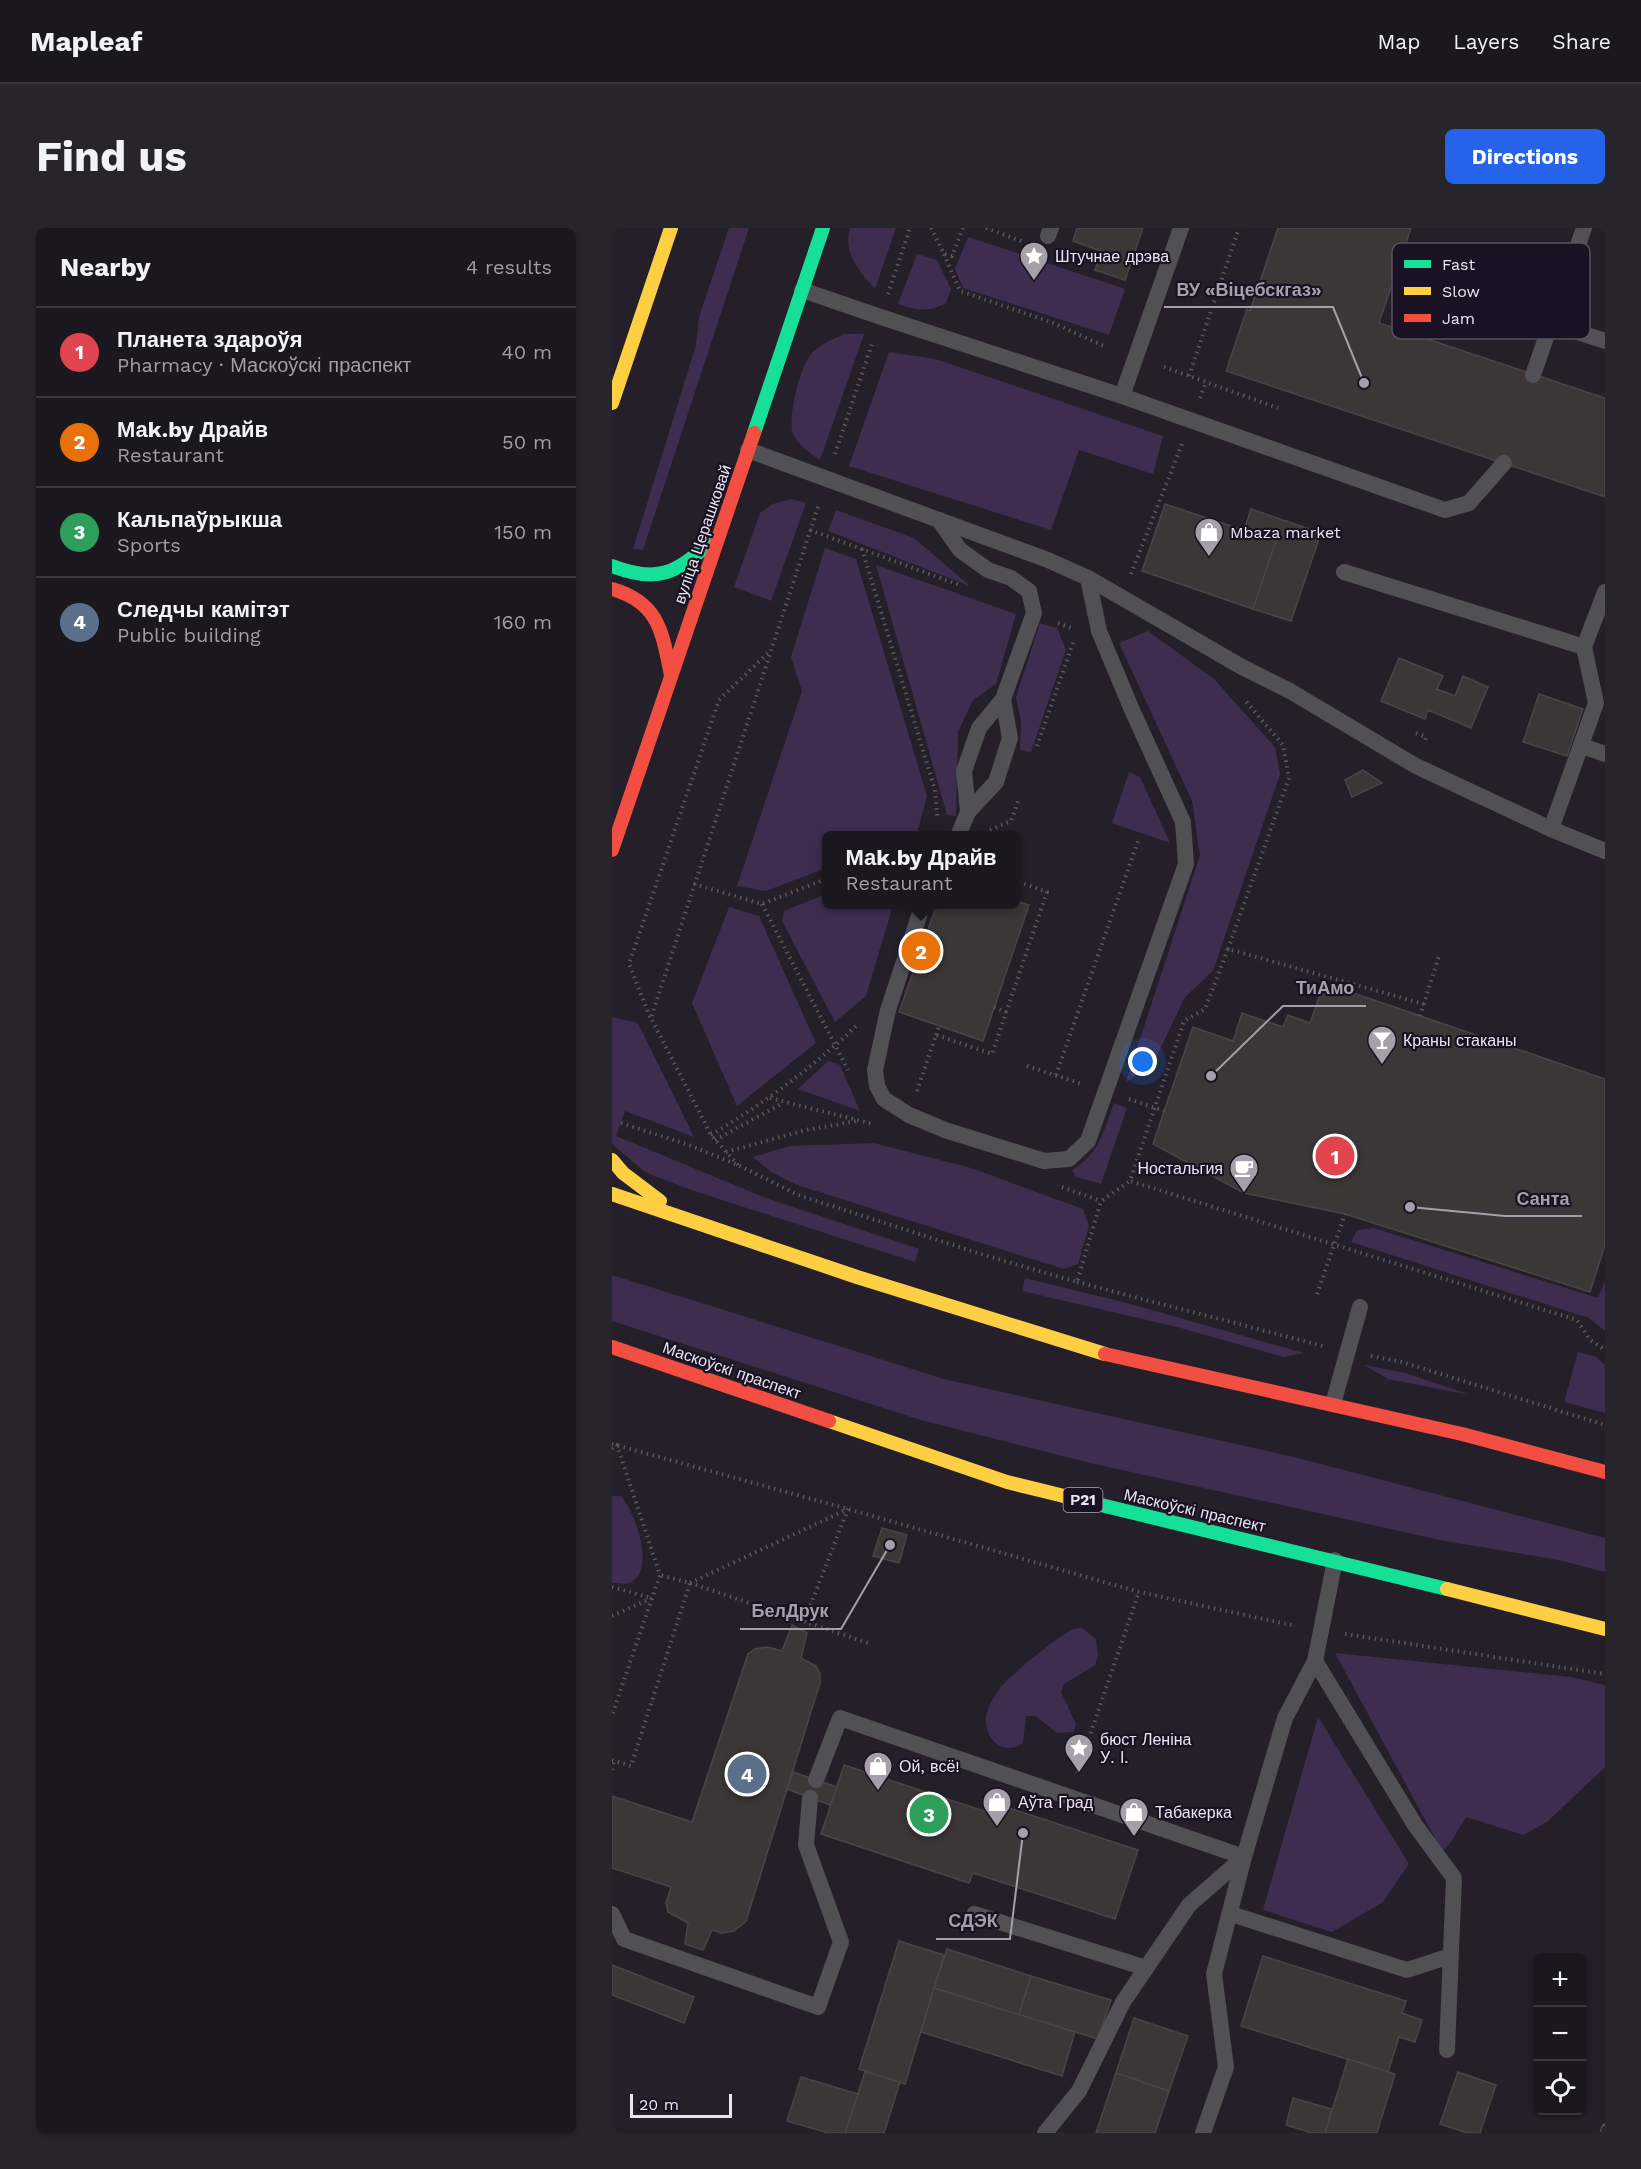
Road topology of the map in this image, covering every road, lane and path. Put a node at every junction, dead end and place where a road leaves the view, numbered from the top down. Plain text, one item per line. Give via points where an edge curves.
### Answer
1 (671, 228) edge
2 (823, 228) edge
3 (910, 228) edge
4 (931, 228) edge
5 (963, 228) edge
6 (986, 228) edge
7 (1181, 228) edge
8 (1239, 228) edge
9 (1584, 228) edge
10 (1049, 232) edge
11 (1579, 243) edge
12 (944, 254) junction
13 (802, 290) junction
14 (881, 318) junction
15 (1590, 336) edge
16 (1546, 339) edge
17 (1605, 341) edge
18 (1104, 346) dead end
19 (1164, 367) dead end
20 (1533, 375) dead end
21 (1189, 376) junction
22 (1122, 396) junction
23 (612, 403) edge
24 (1278, 408) dead end
25 (748, 450) junction
26 (1176, 460) dead end
27 (1504, 464) dead end
28 (827, 480) junction
29 (939, 520) junction
30 (810, 530) junction
31 (718, 537) junction
32 (862, 548) junction
33 (612, 566) edge
34 (1131, 571) dead end
35 (1344, 573) dead end
36 (1089, 578) junction
37 (612, 589) edge
38 (970, 589) dead end
39 (1605, 592) edge
40 (1034, 613) junction
41 (1060, 624) dead end
42 (1584, 646) junction
43 (771, 651) junction
44 (671, 676) junction
45 (1239, 693) dead end
46 (1003, 699) junction
47 (1582, 746) junction
48 (1605, 754) edge
49 (968, 812) junction
50 (937, 818) dead end
51 (1551, 829) junction
52 (960, 831) edge
53 (1137, 841) dead end
54 (612, 850) edge
55 (1605, 851) edge
56 (822, 881) edge
57 (1020, 882) edge
58 (694, 884) junction
59 (762, 904) junction
60 (921, 909) edge
61 (1228, 949) junction
62 (1438, 956) dead end
63 (1424, 1004) junction
64 (994, 1007) dead end
65 (1006, 1012) junction
66 (1420, 1016) dead end
67 (651, 1018) junction
68 (939, 1026) dead end
69 (936, 1035) junction
70 (835, 1046) junction
71 (1028, 1065) dead end
72 (1056, 1075) junction
73 (852, 1076) dead end
74 (1092, 1087) dead end
75 (916, 1096) dead end
76 (770, 1098) junction
77 (1126, 1098) dead end
78 (784, 1103) junction
79 (1154, 1108) junction
80 (1164, 1111) dead end
81 (874, 1116) dead end
82 (858, 1121) junction
83 (621, 1123) dead end
84 (711, 1135) junction
85 (715, 1140) junction
86 (726, 1152) junction
87 (612, 1160) edge
88 (738, 1165) junction
89 (1130, 1181) junction
90 (612, 1194) edge
91 (1345, 1214) dead end
92 (682, 1218) junction
93 (1334, 1244) junction
94 (1317, 1294) dead end
95 (1360, 1307) dead end
96 (612, 1347) edge
97 (1605, 1350) edge
98 (634, 1368) dead end
99 (688, 1372) junction
100 (1333, 1404) junction
101 (615, 1445) edge
102 (612, 1449) edge
103 (1605, 1472) edge
104 (848, 1509) junction
105 (1335, 1560) junction
106 (660, 1575) junction
107 (690, 1583) junction
108 (612, 1587) edge
109 (1139, 1592) junction
110 (652, 1598) junction
111 (612, 1616) edge
112 (804, 1622) junction
113 (1605, 1629) edge
114 (1321, 1631) junction
115 (868, 1644) dead end
116 (1315, 1660) junction
117 (1605, 1674) edge
118 (612, 1715) edge
119 (613, 1760) edge
120 (612, 1770) edge
121 (816, 1780) dead end
122 (1069, 1796) junction
123 (810, 1798) dead end
124 (1244, 1857) junction
125 (612, 1914) edge
126 (974, 1914) dead end
127 (1231, 1914) junction
128 (1450, 1956) junction
129 (1146, 1968) junction
130 (1447, 2050) dead end
131 (1045, 2133) edge
132 (1203, 2133) edge

1 - 23 main road
2 - 13 main road, вуліца Церашковай
3 - 14 path
4 - 12 path
5 - 12 path via 952,256
6 - 10 path via 1030,245
7 - 22 lane
8 - 21 path
9 - 11 lane
12 - 18 path via 960,291 1051,322
13 - 14 lane
13 - 25 main road, вуліца Церашковай
14 - 22 lane
14 - 28 path
15 - 17 lane
16 - 20 lane
19 - 21 path
21 - 24 path
22 - 27 lane via 1445,510 1469,503
25 - 28 lane
25 - 31 main road, вуліца Церашковай
26 - 34 path
28 - 29 lane
28 - 30 path
29 - 36 lane
29 - 40 lane via 960,550 1029,591
30 - 32 path
30 - 43 path
31 - 33 main road via 690,561 660,575 627,572
31 - 44 main road, вуліца Церашковай
32 - 38 path
32 - 50 path via 935,790
35 - 42 lane
36 - 51 lane via 1416,766
36 - 60 lane via 1099,631 1183,822 1186,864 1088,1141 1069,1159 1044,1161 945,1130 909,1115 885,1099 877,1086 875,1070 888,1010
37 - 44 main road via 635,598 658,623
39 - 42 lane
40 - 41 path
40 - 46 lane
42 - 47 lane via 1596,703
43 - 58 path
43 - 67 path via 719,700 629,964
44 - 54 main road, вуліца Церашковай
45 - 61 path via 1283,745 1289,778
46 - 49 lane via 979,728 964,771
46 - 49 lane via 1010,738 996,782
47 - 48 lane
47 - 51 lane
49 - 52 lane
51 - 55 lane
53 - 72 path
56 - 59 path
57 - 65 path via 1047,892
58 - 59 path
58 - 67 path
59 - 70 path
61 - 63 path
61 - 79 path via 1205,1010 1184,1021
62 - 63 path
63 - 66 path
64 - 65 path
65 - 69 path via 992,1054
67 - 84 path
68 - 69 path
69 - 75 path
70 - 73 path
70 - 76 path
71 - 72 path
72 - 74 path
76 - 78 path
76 - 84 path
77 - 79 path
78 - 82 path
78 - 85 path
79 - 80 path
79 - 89 path
81 - 82 path via 879,1126
82 - 86 path via 806,1130
83 - 88 path
84 - 85 path
85 - 86 path
86 - 88 path
87 - 92 main road
88 - 89 path via 798,1195 1077,1282 1101,1201
89 - 93 path
90 - 92 main road
91 - 93 path
92 - 100 main road via 1107,1355
93 - 94 path
93 - 97 path via 1577,1320 1590,1340
95 - 100 lane
96 - 99 main road, Маскоўскі праспект / Р21
98 - 99 main road
99 - 105 main road, Маскоўскі праспект / Р21 via 1007,1482
100 - 103 main road
101 - 102 path
101 - 104 path
101 - 106 path
104 - 107 path
104 - 109 path
104 - 112 path
105 - 113 main road, Маскоўскі праспект / Р21
105 - 114 lane
106 - 107 path
106 - 110 path
107 - 112 path
107 - 119 path via 631,1766
108 - 110 path
109 - 114 path
109 - 122 path
110 - 111 path
110 - 118 path
112 - 115 path
114 - 116 lane
114 - 117 path
116 - 124 lane via 1285,1718
116 - 128 lane via 1415,1825 1454,1878
119 - 120 path
121 - 122 lane via 840,1718
122 - 124 lane
123 - 125 lane via 806,1845 841,1942 818,2007 624,1939
124 - 127 lane
124 - 129 lane via 1189,1905
126 - 129 lane
127 - 128 lane via 1407,1970
127 - 132 lane via 1214,1974 1226,2067
128 - 130 lane
129 - 131 lane via 1123,2002 1079,2091

